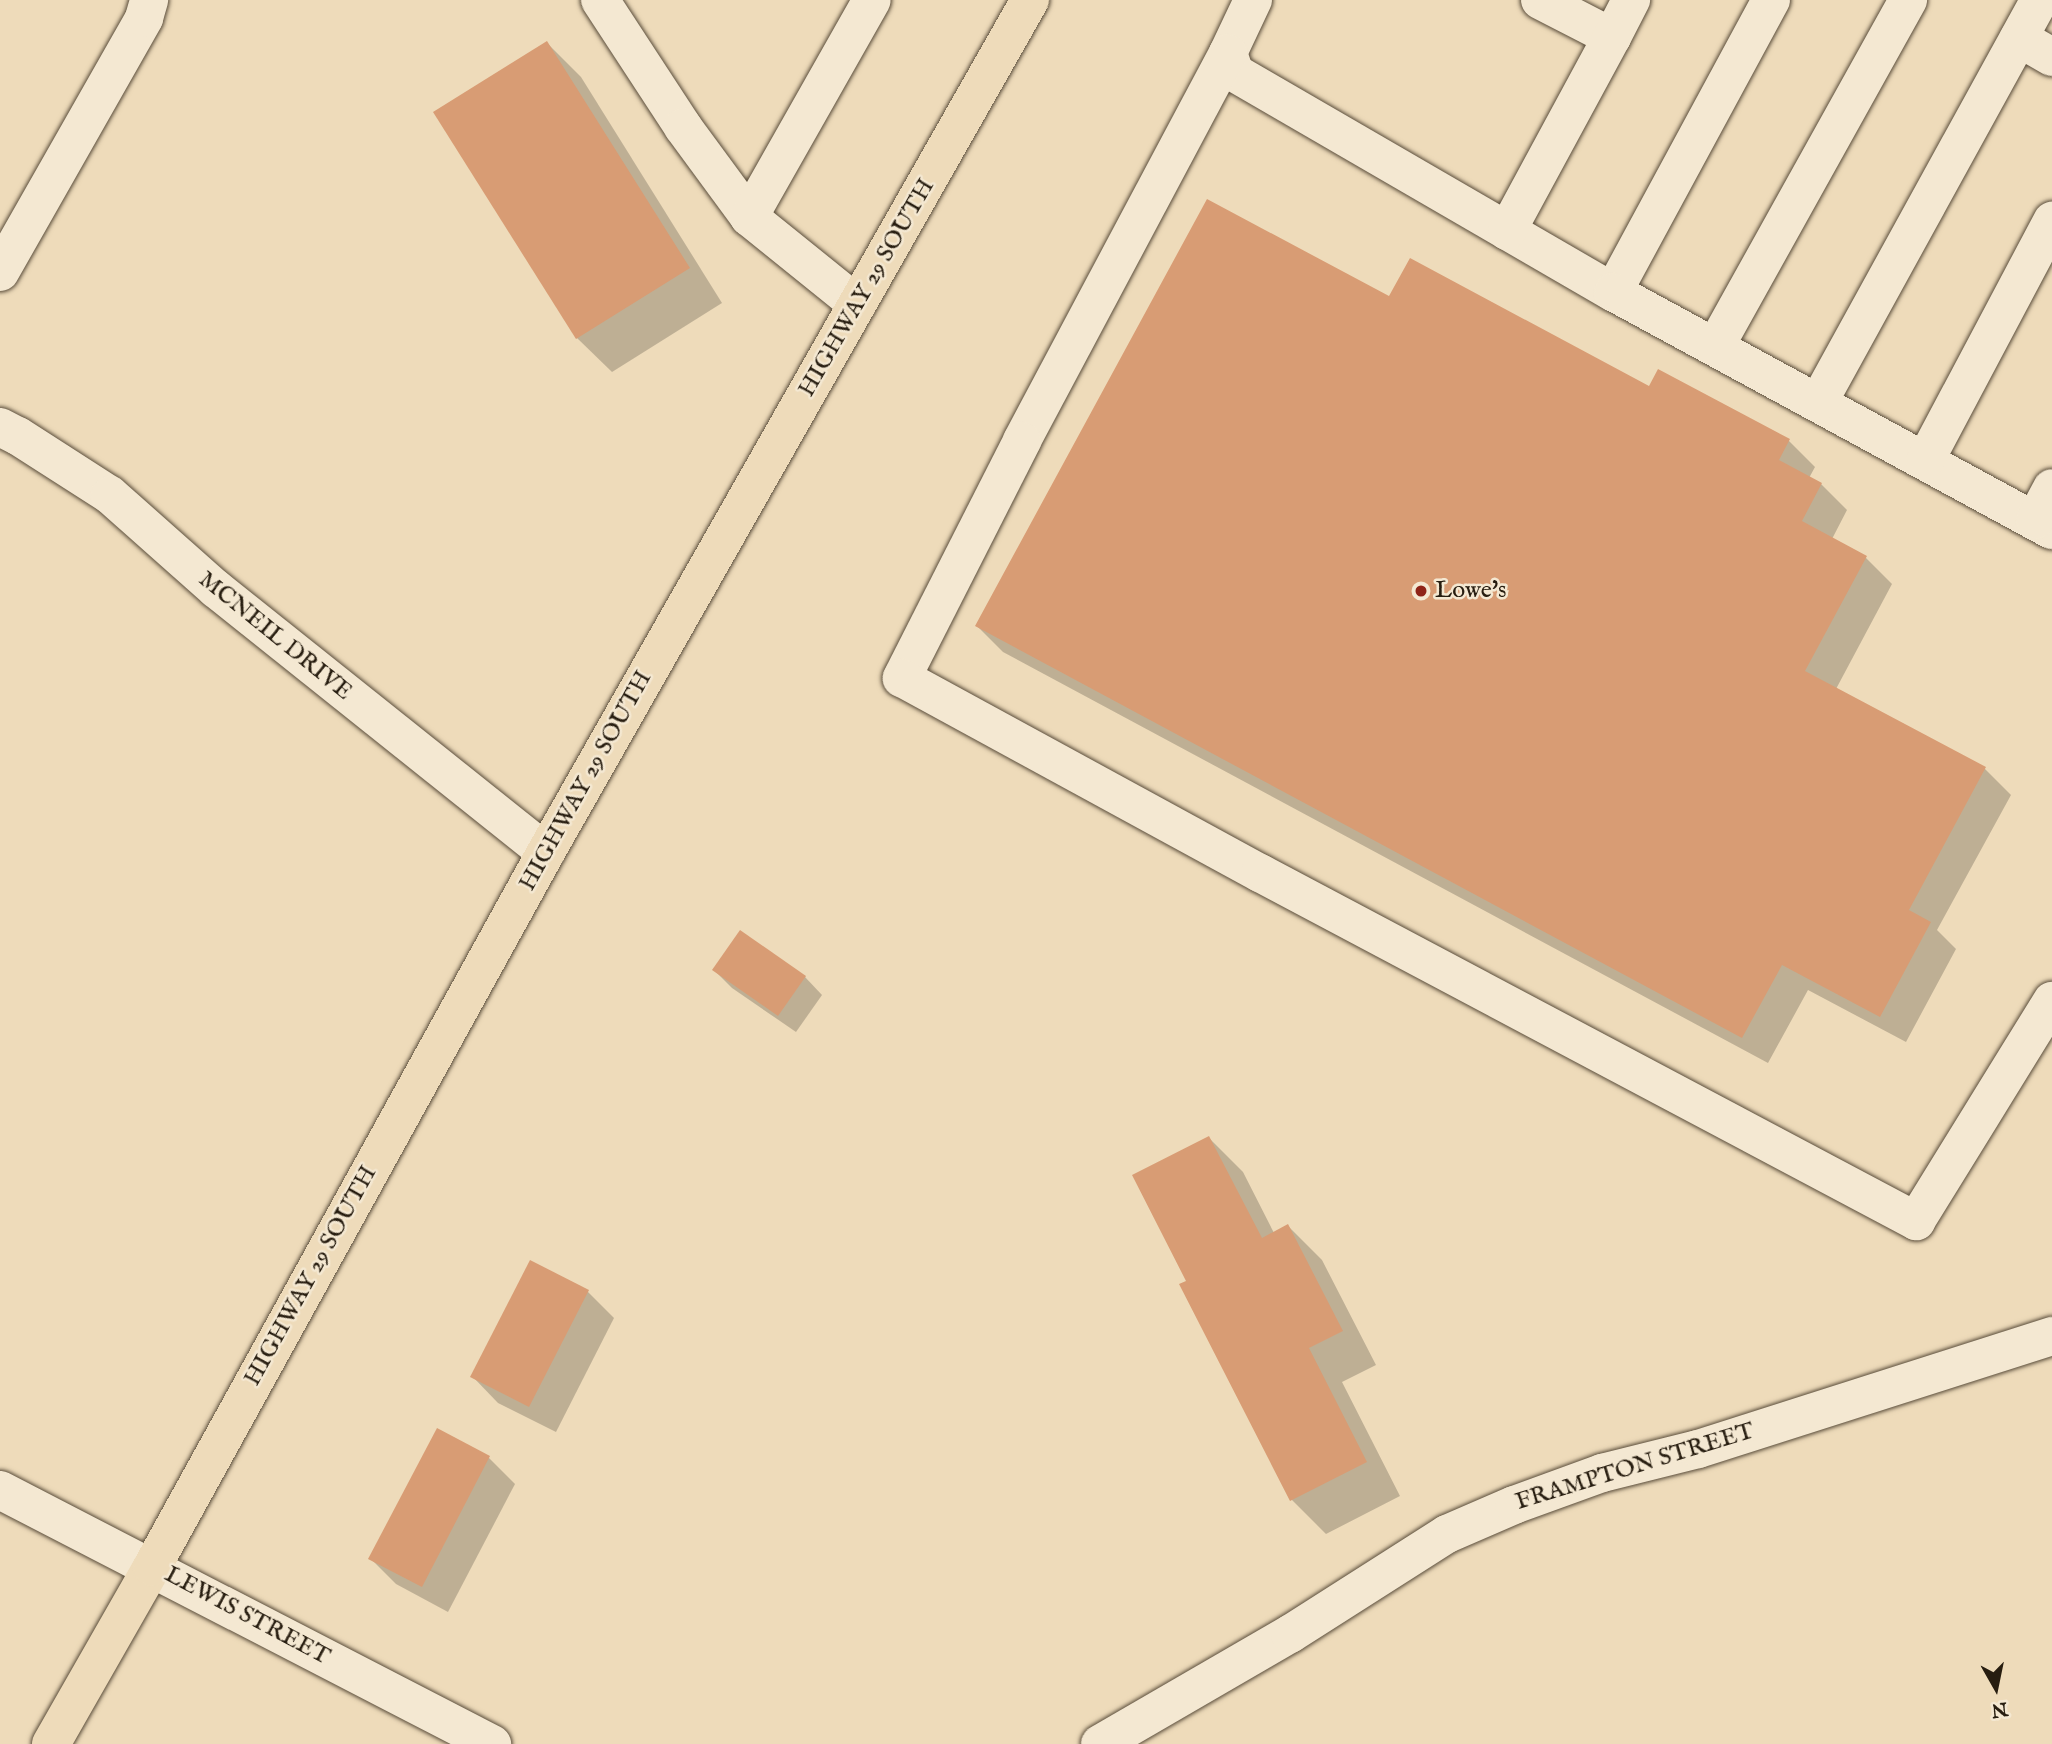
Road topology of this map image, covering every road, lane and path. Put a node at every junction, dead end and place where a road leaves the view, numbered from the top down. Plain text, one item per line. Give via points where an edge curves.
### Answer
1 (149, 0) edge
2 (600, 0) edge
3 (1030, 0) edge
4 (1252, 0) edge
5 (1540, 0) edge
6 (1631, 0) edge
7 (1772, 0) edge
8 (1908, 0) edge
9 (2040, 0) edge
10 (861, 3) edge
11 (1612, 37) junction
12 (2019, 38) junction
13 (1228, 53) junction
14 (2052, 57) edge
15 (749, 217) junction
16 (2052, 221) edge
17 (1507, 231) junction
18 (0, 272) edge
19 (1613, 292) junction
20 (857, 304) junction
21 (1716, 347) junction
22 (1818, 403) junction
23 (0, 427) edge
24 (1926, 461) junction
25 (2046, 512) edge
26 (546, 852) junction
27 (2052, 1001) edge
28 (2052, 1336) edge
29 (0, 1490) edge
30 (152, 1567) junction
31 (51, 1744) edge
32 (492, 1744) edge
33 (1100, 1744) edge

1 - 18 street via 144,18
2 - 15 street via 682,127
3 - 20 main road, HIGHWAY 29 SOUTH
4 - 13 street
5 - 11 street
6 - 11 street
7 - 19 street
8 - 21 street
9 - 12 street
10 - 15 street
11 - 17 street
12 - 14 street
12 - 22 street
13 - 17 street via 1235,73
13 - 27 street via 902,678 1916,1221
15 - 20 street
16 - 24 street
17 - 19 street
19 - 21 street
20 - 26 main road, HIGHWAY 29 SOUTH
21 - 22 street
22 - 24 street
23 - 26 street, MCNEIL DRIVE via 110,495 216,589
24 - 25 street
26 - 30 main road, HIGHWAY 29 SOUTH
28 - 33 street, FRAMPTON STREET via 1514,1504 1447,1534 1290,1634
29 - 30 street, LEWIS STREET
30 - 31 main road, HIGHWAY 29 SOUTH
30 - 32 street, LEWIS STREET

